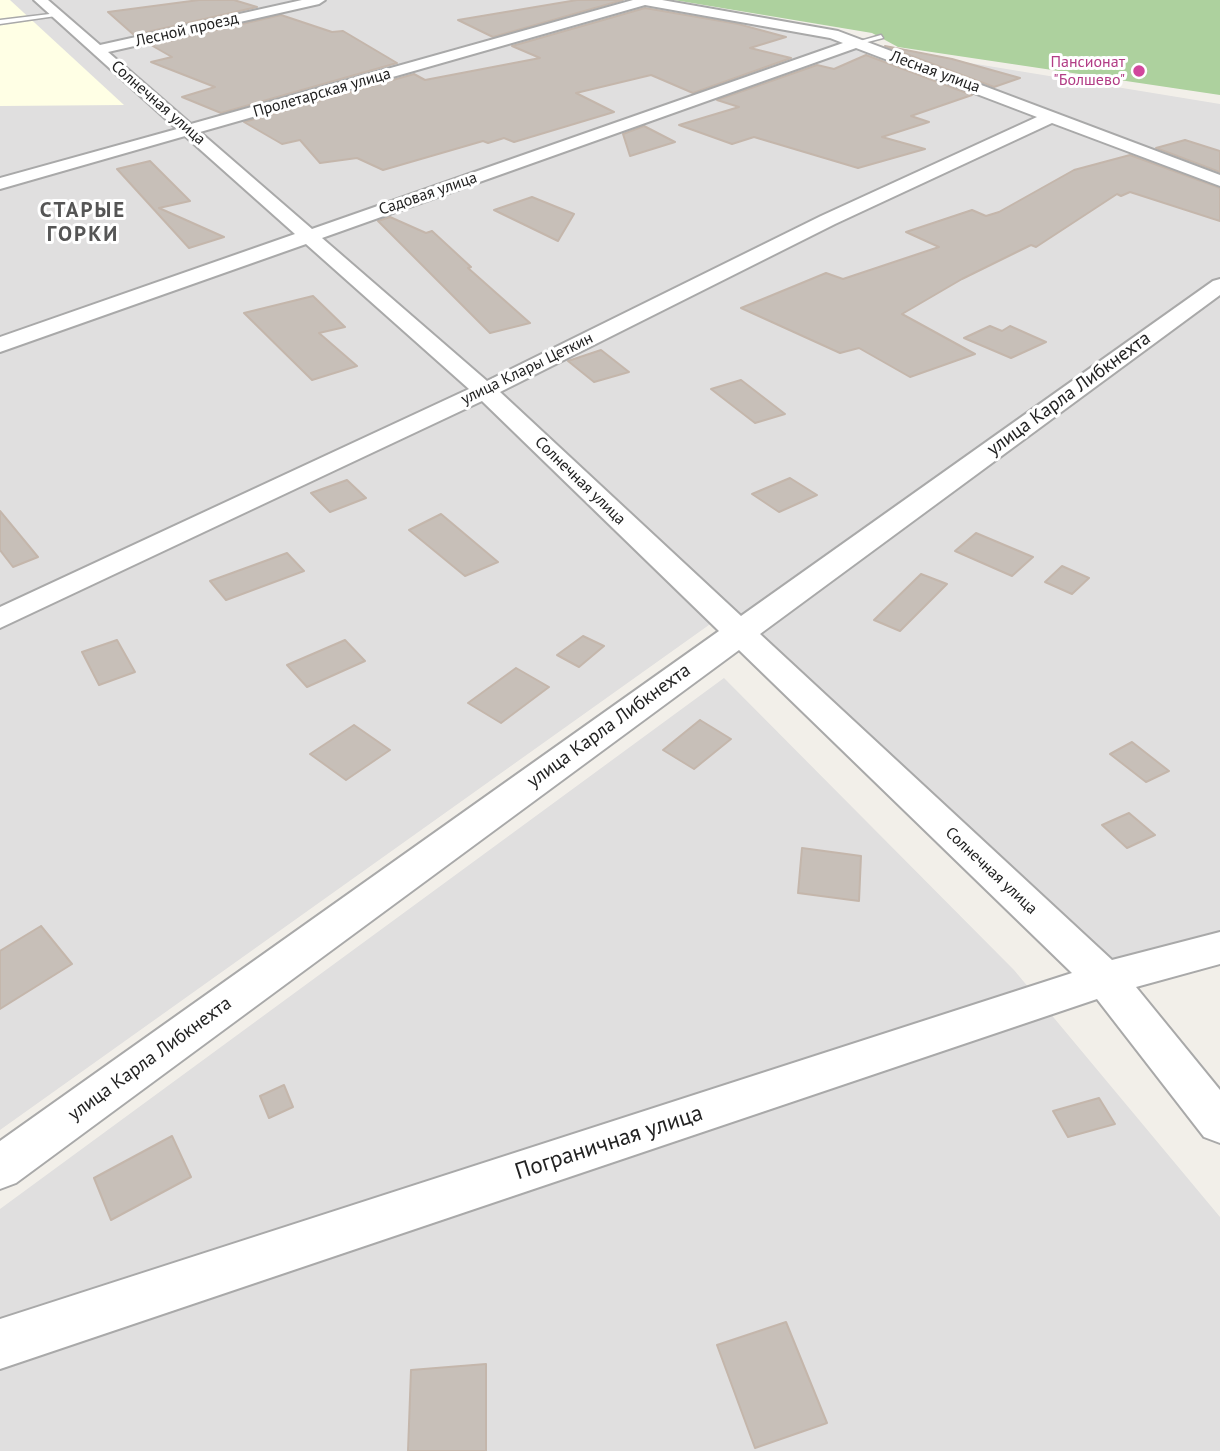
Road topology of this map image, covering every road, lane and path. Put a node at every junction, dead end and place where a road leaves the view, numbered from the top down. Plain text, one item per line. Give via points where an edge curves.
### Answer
1 (319, 0) edge
2 (642, 0) edge
3 (48, 7) edge
4 (0, 22) edge
5 (881, 37) dead end
6 (856, 43) junction
7 (97, 50) junction
8 (1053, 116) junction
9 (191, 130) junction
10 (1220, 181) edge
11 (0, 184) edge
12 (309, 236) junction
13 (1220, 285) edge
14 (0, 345) edge
15 (485, 391) junction
16 (0, 619) edge
17 (739, 632) junction
18 (1220, 948) edge
19 (1105, 979) junction
20 (1220, 1123) edge
21 (0, 1168) edge
22 (0, 1344) edge

1 - 7 street, Лесной проезд
2 - 6 street, Лесная улица via 833,34
2 - 9 street, Пролетарская улица
3 - 4 lane
3 - 7 street, Солнечная улица
5 - 6 lane
6 - 8 street, Лесная улица
6 - 12 street, Садовая улица
7 - 9 street, Солнечная улица
8 - 10 street, Лесная улица
8 - 15 street, улица Клары Цеткин via 828,220
9 - 11 street, Пролетарская улица
9 - 12 street, Солнечная улица
12 - 14 street, Садовая улица
12 - 15 street, Солнечная улица
13 - 17 street, улица Карла Либкнехта
15 - 16 street, улица Клары Цеткин
15 - 17 street, Солнечная улица
17 - 19 street, Солнечная улица
17 - 21 street, улица Карла Либкнехта
18 - 19 street, Пограничная улица
19 - 20 street, Солнечная улица
19 - 22 street, Пограничная улица

